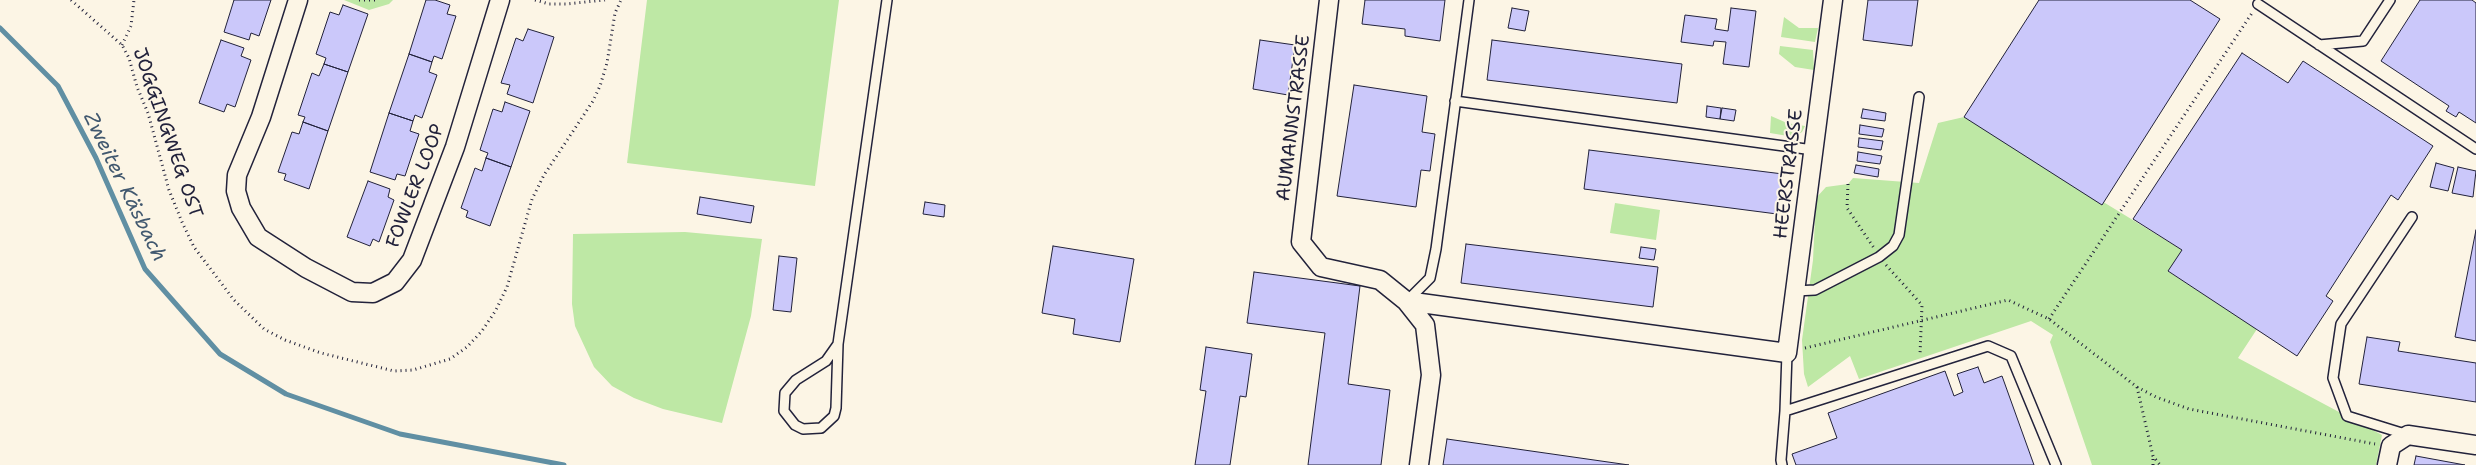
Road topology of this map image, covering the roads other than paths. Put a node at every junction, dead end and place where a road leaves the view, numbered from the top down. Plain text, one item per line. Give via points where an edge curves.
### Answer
1 (298, 0) edge
2 (500, 0) edge
3 (887, 0) edge
4 (1329, 0) edge
5 (1469, 0) edge
6 (1833, 0) edge
7 (2390, 0) edge
8 (2258, 4) road end
9 (2319, 45) junction
10 (1919, 97) dead end
11 (1455, 101) junction
12 (2476, 149) edge
13 (1813, 150) junction
14 (2412, 217) dead end
15 (1795, 291) junction
16 (1406, 301) junction
17 (838, 344) junction
18 (1787, 353) junction
19 (1785, 411) junction
20 (2408, 435) junction
21 (2476, 445) edge
22 (1419, 465) edge
23 (1782, 465) edge
24 (2056, 465) edge
25 (2387, 465) edge

1 - 2 street, FOWLER LOOP via 261,117 237,175 236,190 240,208 258,237 306,268 352,292 373,292 395,282 412,260 455,147
3 - 17 lane
4 - 16 street, AUMANNSTRASSE via 1300,242 1321,267 1380,280
5 - 11 lane
6 - 13 street, HEERSTRASSE
7 - 9 lane via 2363,41
8 - 9 lane
9 - 12 lane
10 - 15 lane via 1899,235 1893,246 1879,257 1815,290
11 - 13 lane
11 - 16 lane via 1430,278
13 - 15 street, HEERSTRASSE
14 - 20 lane via 2341,324 2333,378 2347,416
15 - 18 street, HEERSTRASSE
16 - 18 street
16 - 22 street via 1425,325 1431,375
17 - 17 lane via 826,361 796,380 784,393 784,411 795,425 803,429 821,428 834,416
18 - 19 lane
19 - 23 lane
19 - 24 lane via 1988,346 2012,356
20 - 21 street
20 - 25 street via 2391,446

